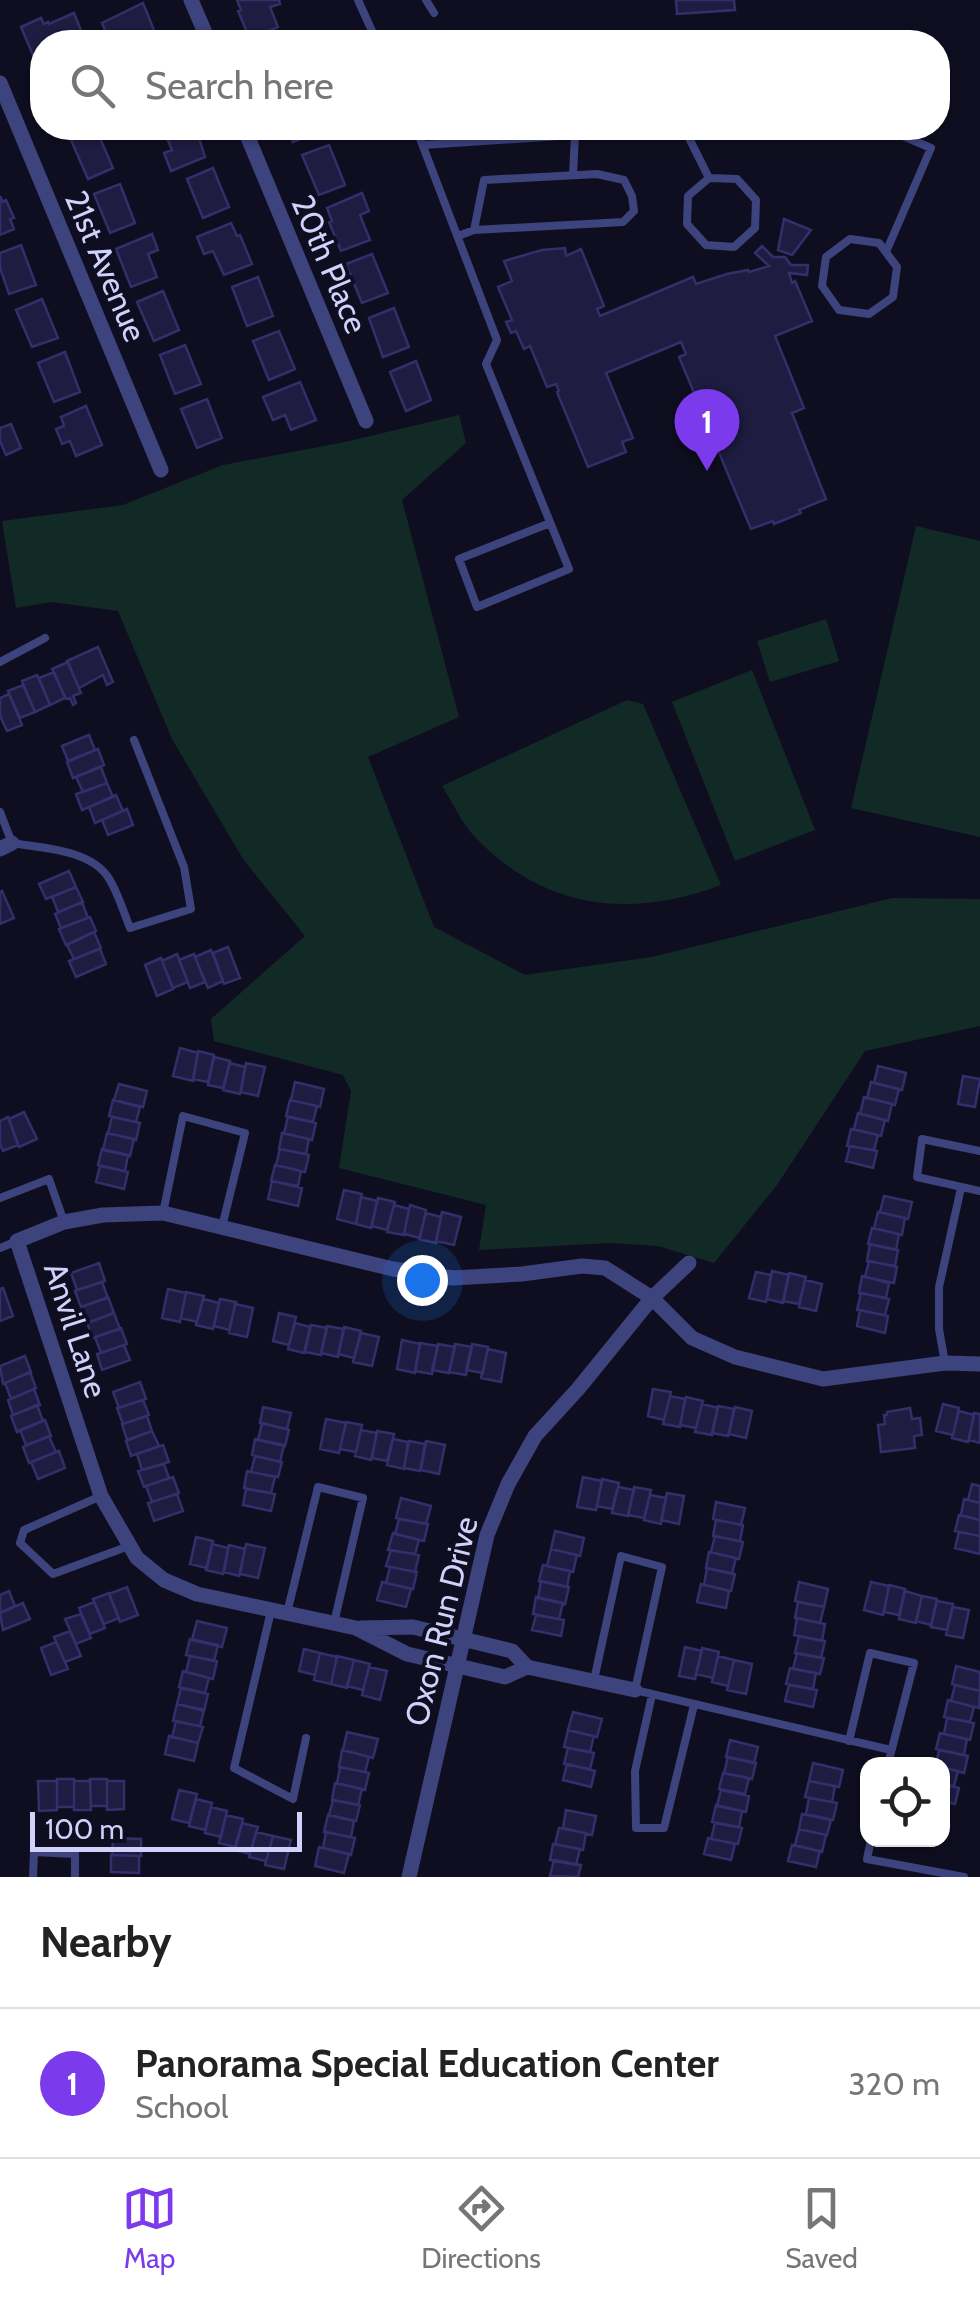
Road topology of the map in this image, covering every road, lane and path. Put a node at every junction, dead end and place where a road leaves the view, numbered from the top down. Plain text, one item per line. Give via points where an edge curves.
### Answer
1 (191, 0) edge
2 (358, 0) edge
3 (426, 0) edge
4 (434, 13) dead end
5 (203, 30) edge
6 (372, 30) edge
7 (0, 82) edge
8 (249, 140) edge
9 (421, 140) edge
10 (493, 140) edge
11 (575, 140) edge
12 (690, 140) edge
13 (912, 140) edge
14 (423, 145) junction
15 (572, 175) junction
16 (709, 178) junction
17 (474, 230) junction
18 (458, 236) junction
19 (886, 252) junction
20 (366, 421) dead end
21 (161, 470) dead end
22 (550, 523) junction
23 (45, 638) dead end
24 (0, 662) edge
25 (134, 740) dead end
26 (0, 812) edge
27 (6, 846) edge
28 (980, 1151) edge
29 (961, 1188) junction
30 (980, 1191) edge
31 (0, 1198) edge
32 (162, 1213) junction
33 (64, 1222) junction
34 (222, 1227) junction
35 (17, 1241) junction
36 (0, 1248) edge
37 (689, 1263) dead end
38 (652, 1298) junction
39 (944, 1364) junction
40 (980, 1364) edge
41 (102, 1496) junction
42 (129, 1546) junction
43 (279, 1612) junction
44 (334, 1623) junction
45 (356, 1628) junction
46 (463, 1639) junction
47 (456, 1666) junction
48 (527, 1667) junction
49 (594, 1680) junction
50 (635, 1690) junction
51 (652, 1694) junction
52 (694, 1705) junction
53 (306, 1738) dead end
54 (849, 1741) junction
55 (891, 1750) junction
56 (890, 1757) edge
57 (870, 1847) edge
58 (34, 1877) edge
59 (75, 1877) edge
60 (410, 1877) edge
61 (964, 1877) edge

1 - 5 street
2 - 6 lane
3 - 4 lane
7 - 21 street, 21st Avenue
8 - 20 street, 20th Place
9 - 14 lane
10 - 14 lane
11 - 15 lane
12 - 16 lane
13 - 19 lane via 931,148
14 - 18 lane
15 - 17 lane via 484,180
15 - 17 lane via 624,180 634,211 622,222
16 - 16 lane via 737,179 756,200 755,228 734,246 706,245 687,224 688,196
17 - 18 lane
18 - 22 lane via 496,340 486,364
19 - 19 lane via 897,267 892,297 869,314 840,310 822,286 826,257 850,239 880,244
22 - 22 lane via 460,558 477,607 569,570
23 - 24 lane
25 - 27 lane via 184,868 191,909 130,928 102,870 73,855
26 - 27 lane
28 - 29 lane via 922,1139 916,1177
29 - 30 lane
29 - 39 lane via 940,1287
31 - 33 lane via 49,1178
32 - 33 street, Anvil Lane
32 - 34 street, Anvil Lane
32 - 34 lane via 182,1116 245,1132
33 - 35 street, Anvil Lane
34 - 38 street, Anvil Lane via 453,1278 605,1268
35 - 36 lane
35 - 41 street, Anvil Lane
37 - 38 street, Oxon Run Drive
38 - 39 street, Anvil Lane via 692,1338 735,1357 823,1379
38 - 46 street, Oxon Run Drive via 535,1436 517,1468 487,1535
39 - 40 street, Anvil Lane
41 - 42 street, Anvil Lane
41 - 42 lane via 24,1530 20,1543 53,1574
42 - 43 street, Anvil Lane via 164,1580
43 - 44 street, Anvil Lane
43 - 44 lane via 318,1487 362,1498
43 - 53 lane via 234,1768 292,1800
44 - 45 street, Anvil Lane
45 - 46 street via 413,1627
45 - 47 street, Anvil Lane via 407,1654
46 - 47 street, Oxon Run Drive
46 - 48 street via 512,1651
47 - 48 street, Anvil Lane via 505,1677
47 - 60 street, Oxon Run Drive
48 - 49 street
49 - 50 street
49 - 50 lane via 621,1556 662,1566
50 - 51 lane
51 - 52 lane
51 - 52 lane via 634,1772 636,1828 664,1828
52 - 54 lane
54 - 55 lane
54 - 55 lane via 870,1653 914,1663
55 - 56 lane
57 - 61 lane via 867,1859
58 - 59 lane via 34,1852 76,1854

